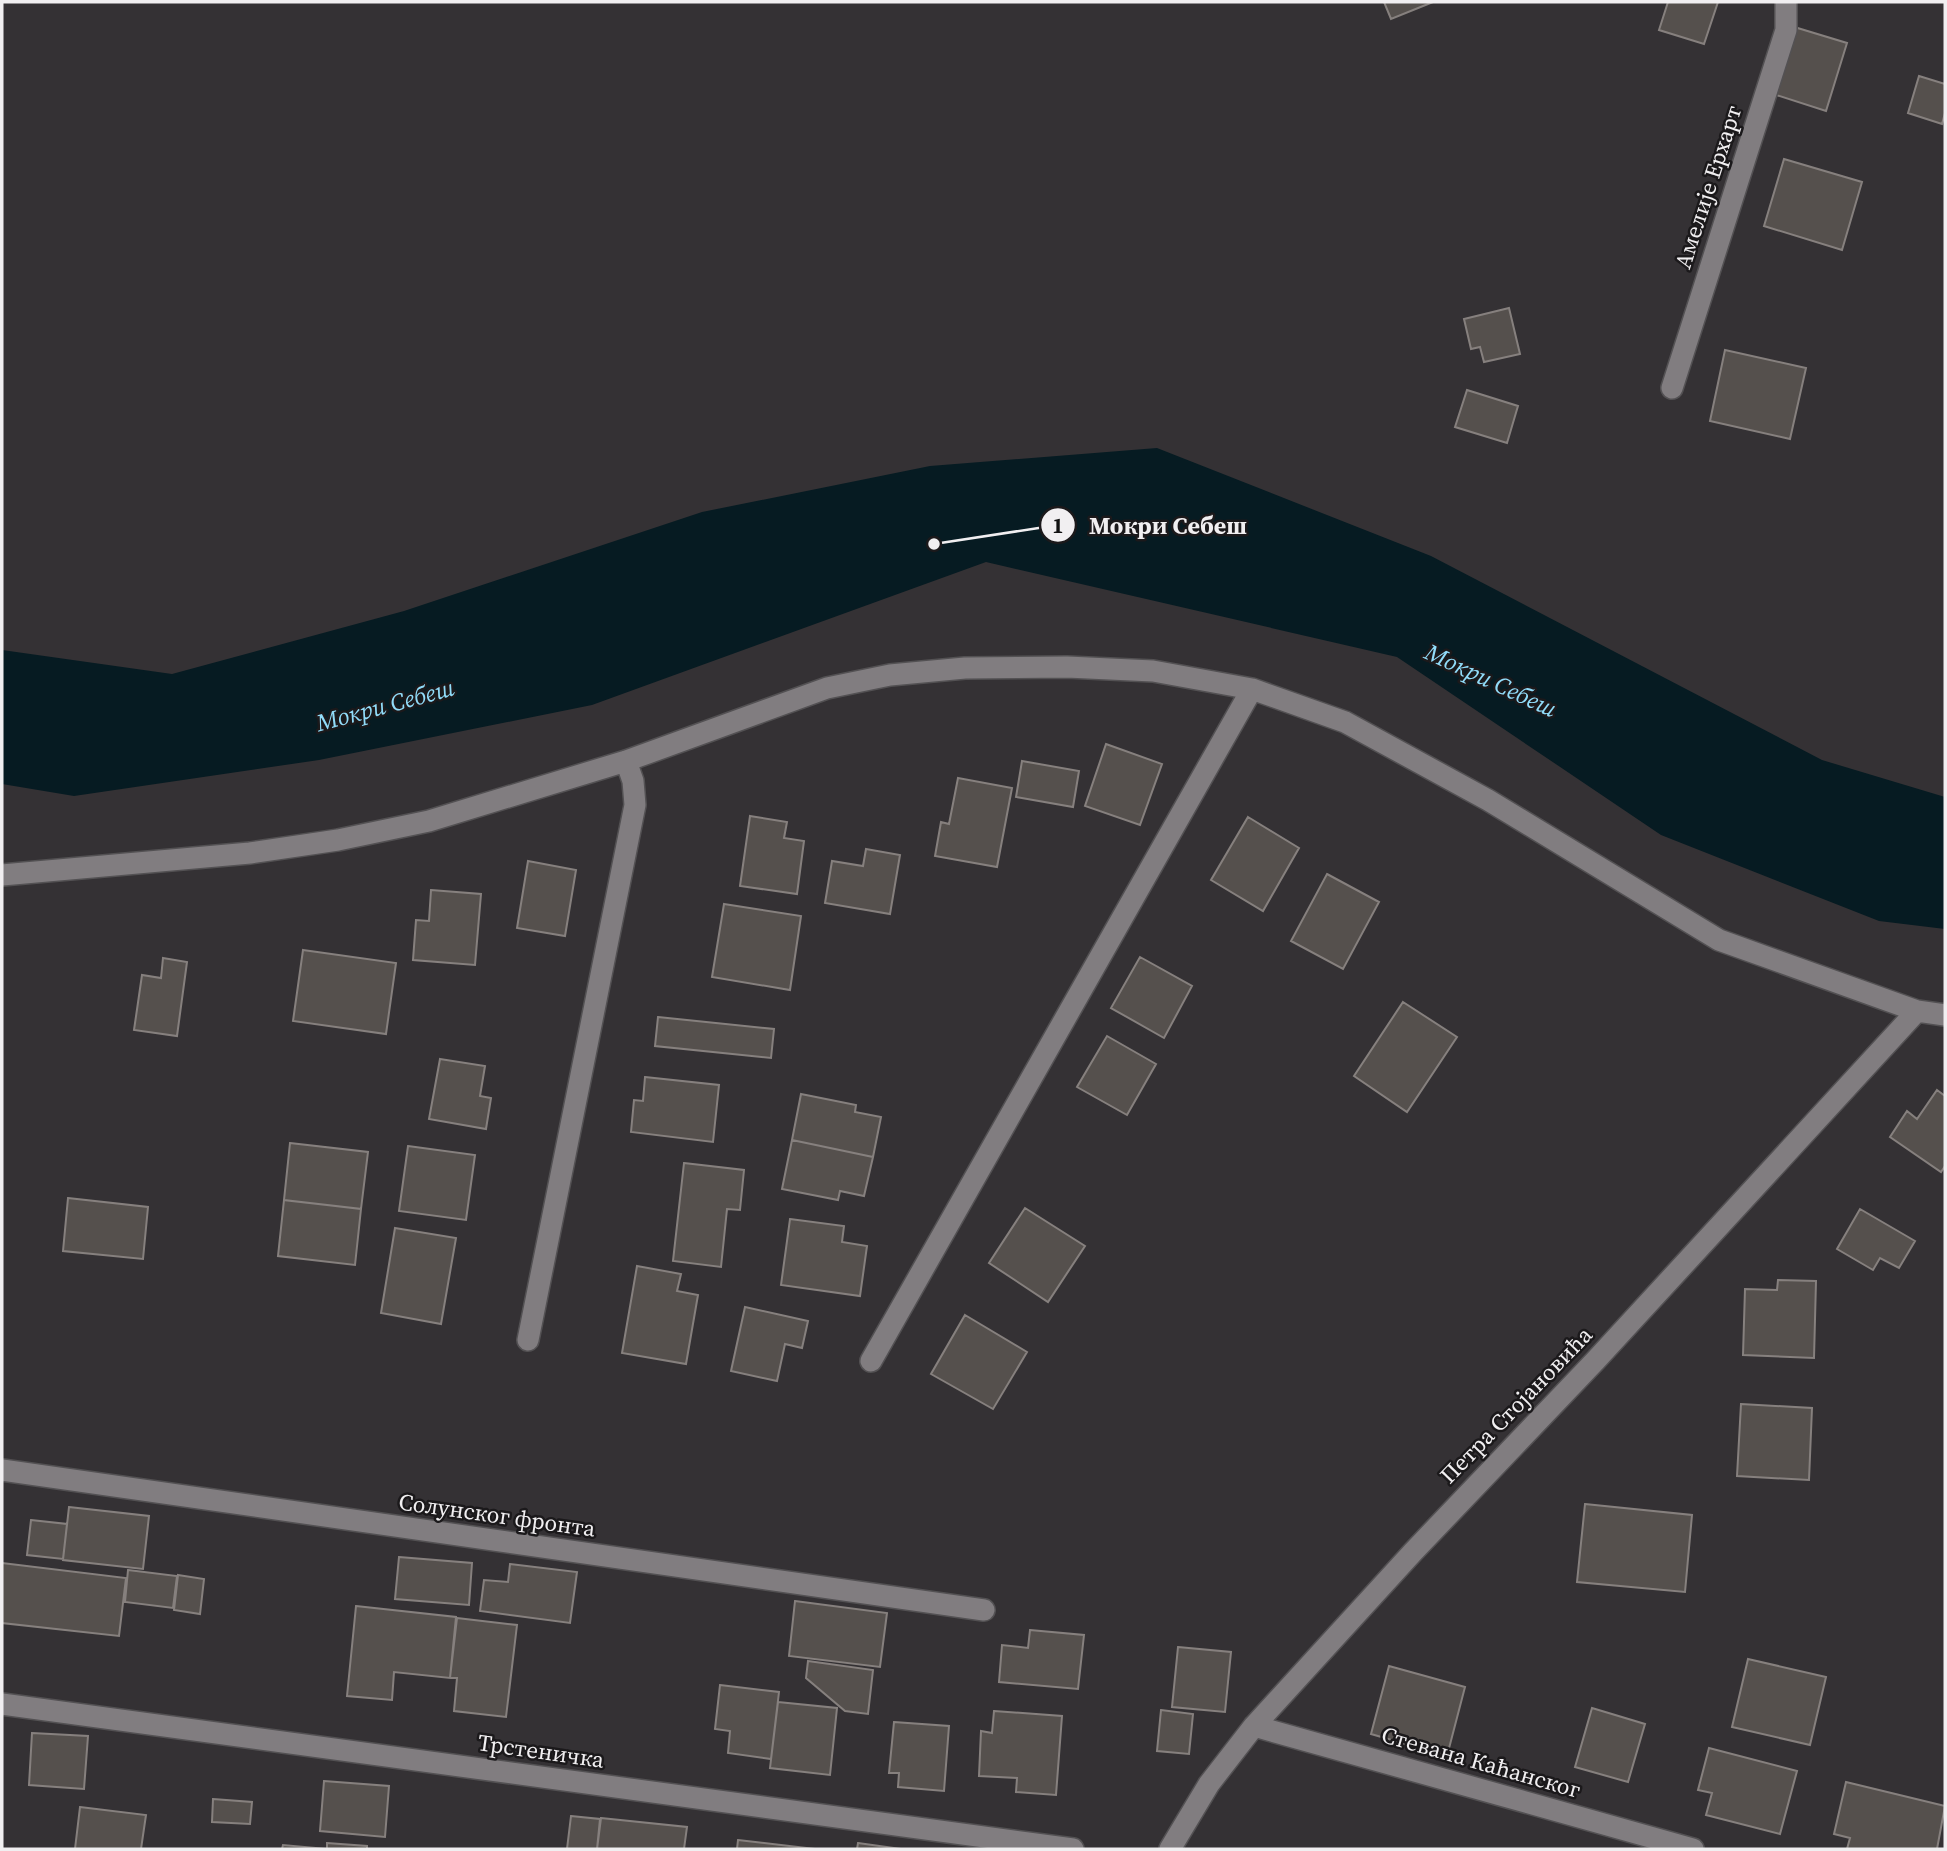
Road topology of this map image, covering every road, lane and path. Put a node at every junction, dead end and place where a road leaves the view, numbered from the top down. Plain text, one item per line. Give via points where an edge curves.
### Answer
1 (1786, 2) edge
2 (1672, 388) dead end
3 (1252, 689) junction
4 (626, 761) junction
5 (2, 875) edge
6 (1917, 1011) junction
7 (1945, 1015) edge
8 (528, 1340) dead end
9 (871, 1361) dead end
10 (2, 1469) edge
11 (984, 1610) dead end
12 (2, 1704) edge
13 (1254, 1726) junction
14 (1073, 1849) edge
15 (1170, 1849) edge
16 (1693, 1849) edge

1 - 2 street, Амелије Ерхарт via 1786,30
3 - 4 street via 1162,672 1067,667 965,667 890,675 827,688
3 - 6 street via 1345,722 1488,800 1719,940
3 - 9 street
4 - 5 street via 429,821 338,840 250,853
4 - 8 street via 635,806
6 - 7 street
6 - 13 street, Петра Стојановића
10 - 11 street, Солунског фронта
12 - 14 street, Трстеничка
13 - 15 street, Петра Стојановића via 1209,1784
13 - 16 street, Стевана Каћанског

